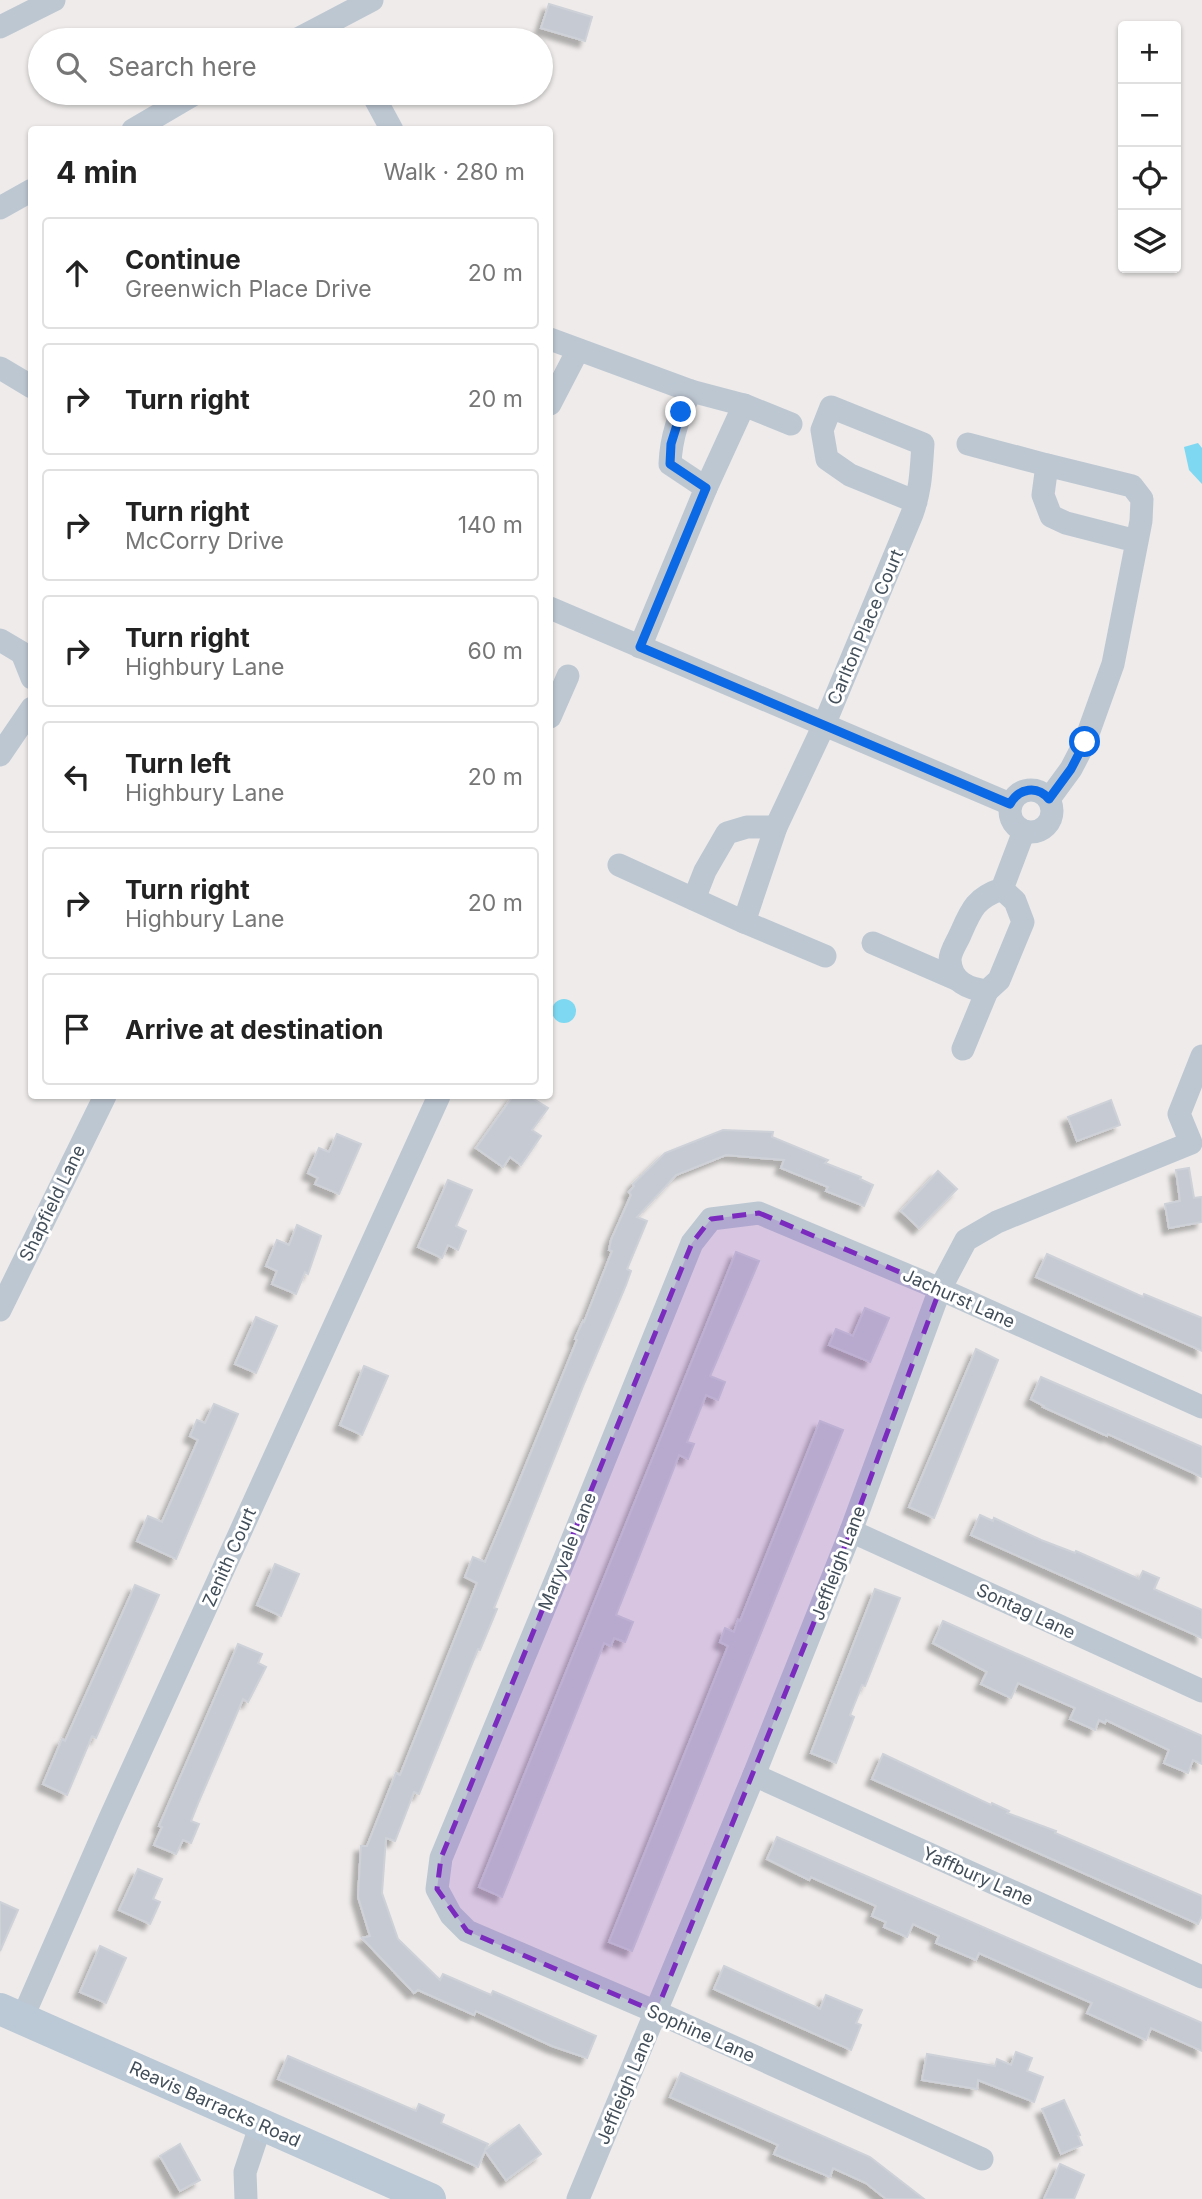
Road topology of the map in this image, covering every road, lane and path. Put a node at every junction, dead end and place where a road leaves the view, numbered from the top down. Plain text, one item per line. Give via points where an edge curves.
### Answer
1 (54, 0) edge
2 (372, 0) edge
3 (0, 27) edge
4 (341, 28) edge
5 (176, 105) edge
6 (379, 105) edge
7 (140, 126) edge
8 (391, 126) edge
9 (28, 192) edge
10 (0, 208) edge
11 (553, 340) edge
12 (578, 350) junction
13 (0, 368) edge
14 (28, 385) edge
15 (691, 391) junction
16 (553, 398) edge
17 (744, 405) junction
18 (791, 424) dead end
19 (968, 444) dead end
20 (1047, 465) junction
21 (706, 488) junction
22 (916, 502) junction
23 (1136, 541) junction
24 (553, 609) edge
25 (0, 640) edge
26 (640, 647) junction
27 (28, 668) edge
28 (568, 676) dead end
29 (553, 710) edge
30 (28, 714) edge
31 (824, 725) junction
32 (0, 755) edge
33 (1049, 799) junction
34 (1010, 804) junction
35 (776, 827) junction
36 (1024, 831) junction
37 (619, 865) dead end
38 (1002, 889) junction
39 (694, 899) junction
40 (744, 922) junction
41 (873, 943) dead end
42 (825, 956) dead end
43 (956, 979) junction
44 (987, 991) junction
45 (963, 1049) dead end
46 (1202, 1056) edge
47 (104, 1099) edge
48 (438, 1099) edge
49 (1197, 1145) edge
50 (711, 1219) joint
51 (940, 1289) junction
52 (0, 1310) edge
53 (1202, 1407) edge
54 (851, 1531) junction
55 (1202, 1692) edge
56 (754, 1775) junction
57 (437, 1889) joint
58 (1202, 1977) edge
59 (656, 2012) junction
60 (6, 2013) edge
61 (261, 2124) junction
62 (982, 2159) dead end
63 (246, 2199) edge
64 (430, 2199) edge
65 (578, 2199) edge

1 - 3 street
2 - 4 street
5 - 7 street
6 - 8 street
9 - 10 street
11 - 12 street
12 - 15 street
12 - 16 street
13 - 14 street
15 - 17 street
15 - 21 street via 671,444 670,464
17 - 18 street
17 - 21 street
19 - 20 street
20 - 23 street via 1043,495 1051,516
20 - 23 street via 1132,486 1142,499
21 - 26 street
22 - 22 street, Carlton Place Court via 923,444 831,407 822,430 827,459 850,475
22 - 31 street, Carlton Place Court
23 - 33 street via 1113,664 1085,742
24 - 26 street
25 - 27 street via 22,653
26 - 31 street
28 - 29 street
30 - 32 street
31 - 34 street
31 - 35 street, Carlton Place Court
33 - 34 street via 1040,791 1025,790
33 - 36 street via 1049,822 1038,831
34 - 36 street via 1013,823
35 - 39 street via 726,832
35 - 40 street, Carlton Place Court
36 - 38 street
37 - 39 street
38 - 43 street via 986,894 972,907 950,959
38 - 44 street via 1015,901 1023,922 999,980
39 - 40 street
40 - 42 street
41 - 43 street
43 - 44 street via 970,989
44 - 45 street
46 - 49 street, Jeffleigh Lane via 1179,1114
47 - 52 street, Shapfield Lane
48 - 60 street, Zenith Court via 110,1818
49 - 51 street, Jeffleigh Lane via 997,1222 966,1240
50 - 51 street, Jachurst Lane via 759,1213
50 - 57 street, Maryvale Lane via 691,1243 441,1858
51 - 53 street, Jachurst Lane
51 - 54 street, Jeffleigh Lane
54 - 55 street, Sontag Lane
54 - 56 street, Jeffleigh Lane
56 - 58 street, Yaffbury Lane
56 - 59 street, Jeffleigh Lane
57 - 59 street, Sophine Lane via 451,1915 467,1931
59 - 62 street, Sophine Lane
59 - 65 street, Jeffleigh Lane
60 - 61 main road, Reavis Barracks Road
61 - 63 street via 245,2172
61 - 64 main road, Reavis Barracks Road

